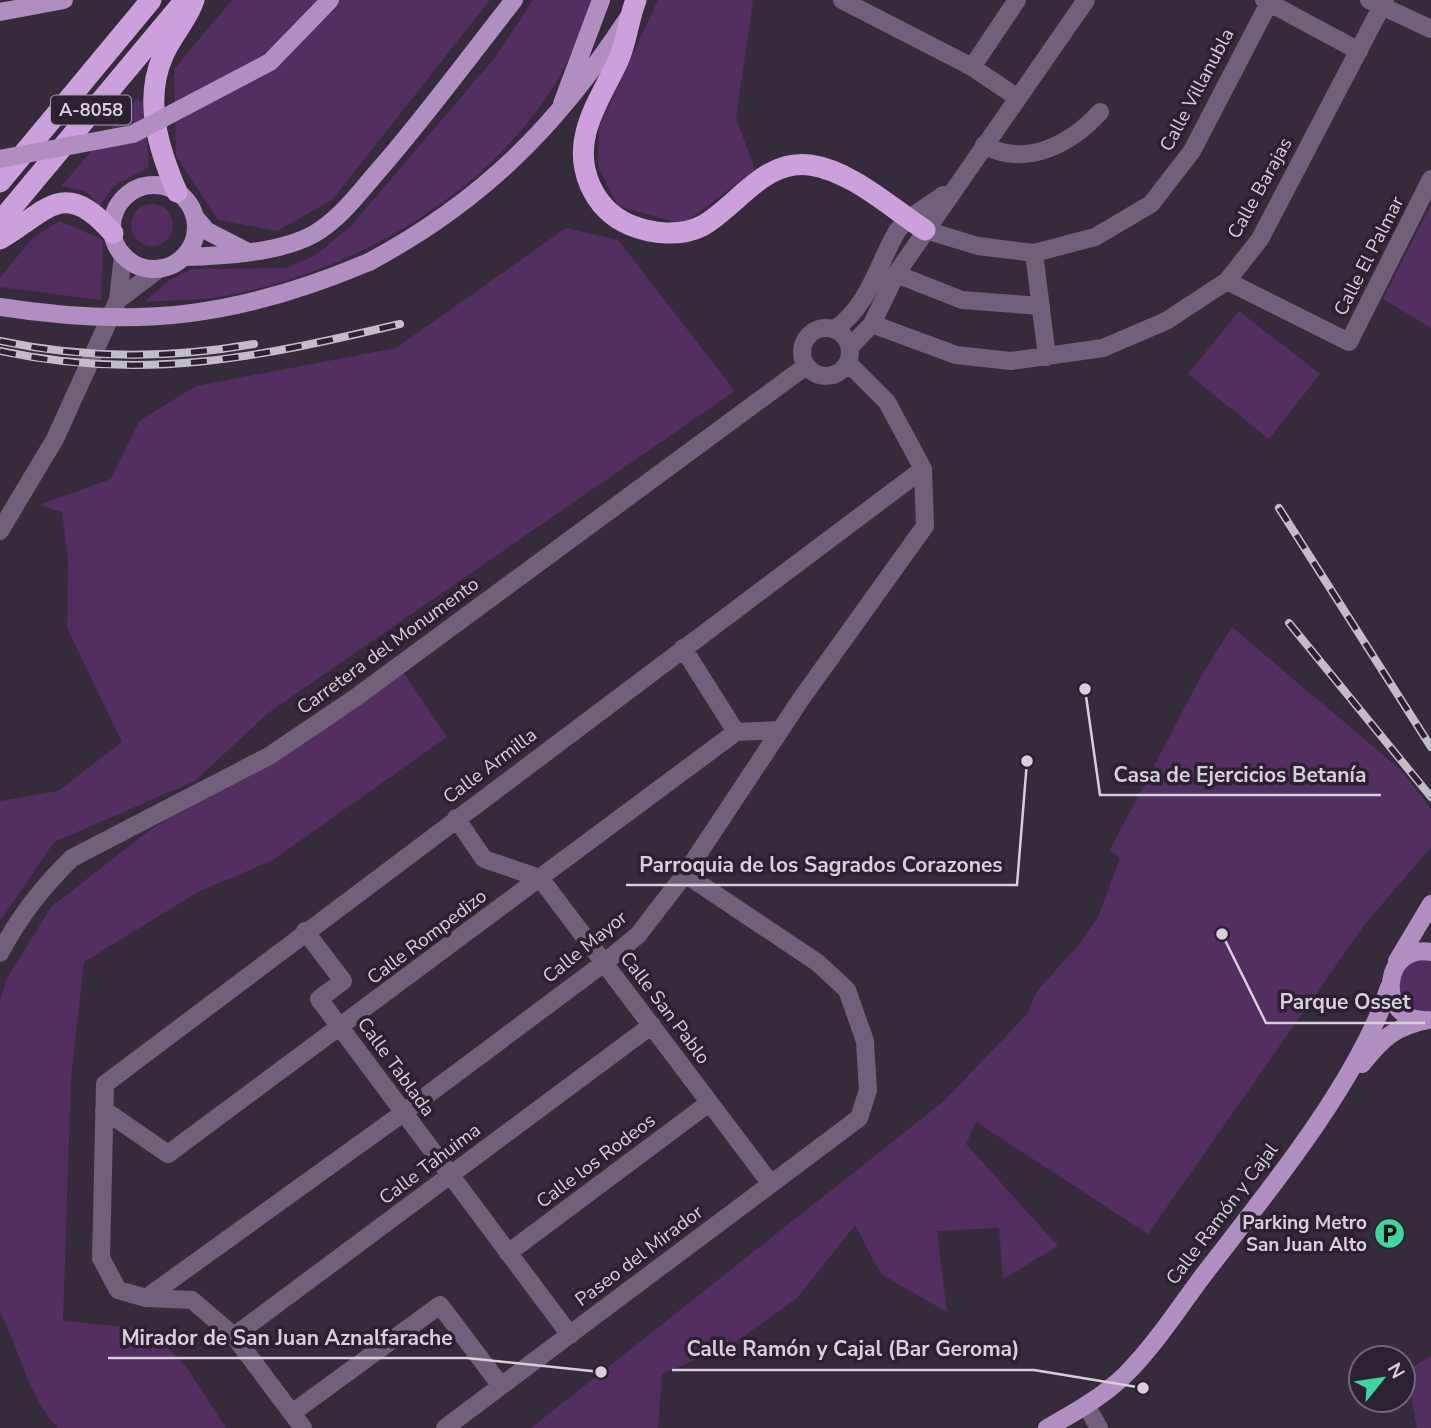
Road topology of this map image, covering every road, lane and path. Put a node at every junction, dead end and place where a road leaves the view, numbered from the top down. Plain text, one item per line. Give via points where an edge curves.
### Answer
1 (64, 0) edge
2 (152, 0) edge
3 (185, 0) edge
4 (194, 0) edge
5 (330, 0) edge
6 (514, 0) edge
7 (601, 0) edge
8 (842, 0) edge
9 (1017, 0) edge
10 (1086, 0) edge
11 (1267, 1) edge
12 (1379, 2) edge
13 (633, 7) edge
14 (0, 12) edge
15 (1431, 29) edge
16 (1360, 51) junction
17 (972, 68) junction
18 (1018, 98) junction
19 (1100, 112) dead end
20 (559, 114) junction
21 (984, 145) junction
22 (0, 159) edge
23 (1431, 179) edge
24 (0, 182) edge
25 (177, 192) junction
26 (195, 218) junction
27 (0, 222) edge
28 (918, 225) junction
29 (113, 233) junction
30 (0, 239) edge
31 (248, 252) junction
32 (1034, 253) junction
33 (123, 255) junction
34 (183, 257) junction
35 (160, 268) junction
36 (896, 274) junction
37 (1227, 281) junction
38 (118, 300) junction
39 (1041, 306) junction
40 (0, 307) edge
41 (872, 324) junction
42 (835, 329) junction
43 (849, 355) junction
44 (1047, 358) junction
45 (806, 366) junction
46 (923, 469) junction
47 (0, 531) edge
48 (683, 648) junction
49 (780, 730) junction
50 (736, 732) junction
51 (456, 818) junction
52 (685, 874) junction
53 (540, 878) junction
54 (1431, 904) edge
55 (305, 931) junction
56 (1431, 952) edge
57 (0, 953) edge
58 (604, 962) junction
59 (1391, 979) junction
60 (1429, 1020) edge
61 (652, 1026) junction
62 (341, 1027) junction
63 (1330, 1101) junction
64 (709, 1102) junction
65 (104, 1110) junction
66 (403, 1113) junction
67 (450, 1176) junction
68 (771, 1184) junction
69 (508, 1253) junction
70 (146, 1298) junction
71 (570, 1335) junction
72 (234, 1336) junction
73 (501, 1386) junction
74 (1086, 1405) junction
75 (298, 1420) edge
76 (445, 1428) edge
77 (1047, 1428) edge
78 (1099, 1428) edge

1 - 14 main road
2 - 24 highway, A-8058
3 - 27 highway, A-8058
4 - 25 highway via 163,56 155,84 154,123
5 - 22 main road, bridge via 270,62 133,134
6 - 31 main road via 340,215 312,235
7 - 20 main road
8 - 17 street
9 - 17 street
10 - 18 street
11 - 16 street
11 - 32 street, Calle Villanubla via 1192,151 1151,204 1095,237
12 - 15 street
12 - 16 street, Calle Barajas
13 - 20 main road
13 - 28 highway via 620,58 582,141 583,169 596,197 616,219 642,230 670,234 700,227 756,180 782,168 809,165 843,175
16 - 37 street, Calle Barajas via 1260,239
17 - 18 street
18 - 21 street
19 - 21 street via 1082,132 1031,154 998,152
20 - 40 main road, bridge via 487,186 411,240 369,262 281,296 190,315 99,319
21 - 28 street via 957,185
23 - 37 street, Calle El Palmar via 1349,342
25 - 26 main road via 189,203
25 - 29 main road via 163,185 131,191 116,209
26 - 31 main road via 207,230
26 - 34 main road via 196,232
28 - 32 street, Calle Villanubla via 978,246
28 - 36 street
28 - 42 street via 897,231 876,278 848,319
29 - 30 highway via 81,206 65,203 47,206
29 - 33 main road
31 - 34 main road
32 - 39 street
33 - 35 main road via 134,263
33 - 38 street
34 - 35 main road
35 - 38 street
36 - 39 street via 962,300
36 - 41 street
37 - 44 street, Calle Barajas via 1166,321 1103,348
38 - 47 street via 55,439
39 - 44 street
41 - 43 street
41 - 44 street, Calle Barajas via 956,355 1011,361
42 - 43 street via 845,336
42 - 45 street via 822,327 803,342
43 - 45 street via 832,376 822,376
43 - 46 street via 887,402
45 - 57 street, Carretera del Monumento via 344,706 269,756 72,858 19,918
46 - 48 street, Calle Armilla
46 - 49 street, Calle Mayor via 925,526
48 - 50 street
48 - 51 street, Calle Armilla
49 - 50 street
49 - 52 street, Calle Mayor
50 - 53 street, Calle Rompedizo
51 - 53 street via 484,859
51 - 55 street, Calle Armilla
52 - 58 street, Calle Mayor via 638,936
52 - 68 street, Paseo del Mirador via 818,963 847,990 865,1041 868,1090 859,1118
53 - 58 street, Calle San Pablo
53 - 62 street, Calle Rompedizo
54 - 59 main road, Calle Ramón y Cajal
55 - 62 street, Calle Tablada via 343,981 319,999
55 - 65 street, Calle Armilla via 120,1069 105,1084
56 - 59 main road via 1406,956
58 - 61 street, Calle San Pablo
58 - 66 street, Calle Mayor
59 - 60 main road via 1397,1008 1416,1020
59 - 63 main road, Calle Ramón y Cajal via 1380,1014
60 - 63 main road, Calle Ramón y Cajal via 1404,1025 1382,1039
61 - 64 street, Calle San Pablo
61 - 67 street, Calle Tahuima
62 - 65 street, Calle Rompedizo via 168,1154
62 - 66 street, Calle Tablada
63 - 74 main road, Calle Ramón y Cajal via 1257,1205 1126,1374
64 - 68 street, Calle San Pablo
64 - 69 street, Calle los Rodeos
65 - 70 street, Calle Armilla via 101,1258 118,1290
66 - 67 street, Calle Tablada
66 - 70 street, Calle Mayor
67 - 69 street, Calle Tablada
67 - 72 street, Calle Tahuima
68 - 71 street, Paseo del Mirador
69 - 71 street, Calle Tablada
70 - 72 street via 191,1300
71 - 73 street, Paseo del Mirador
72 - 75 street
73 - 75 street via 440,1305
73 - 76 street, Paseo del Mirador
74 - 77 main road, Calle Ramón y Cajal
74 - 78 street

